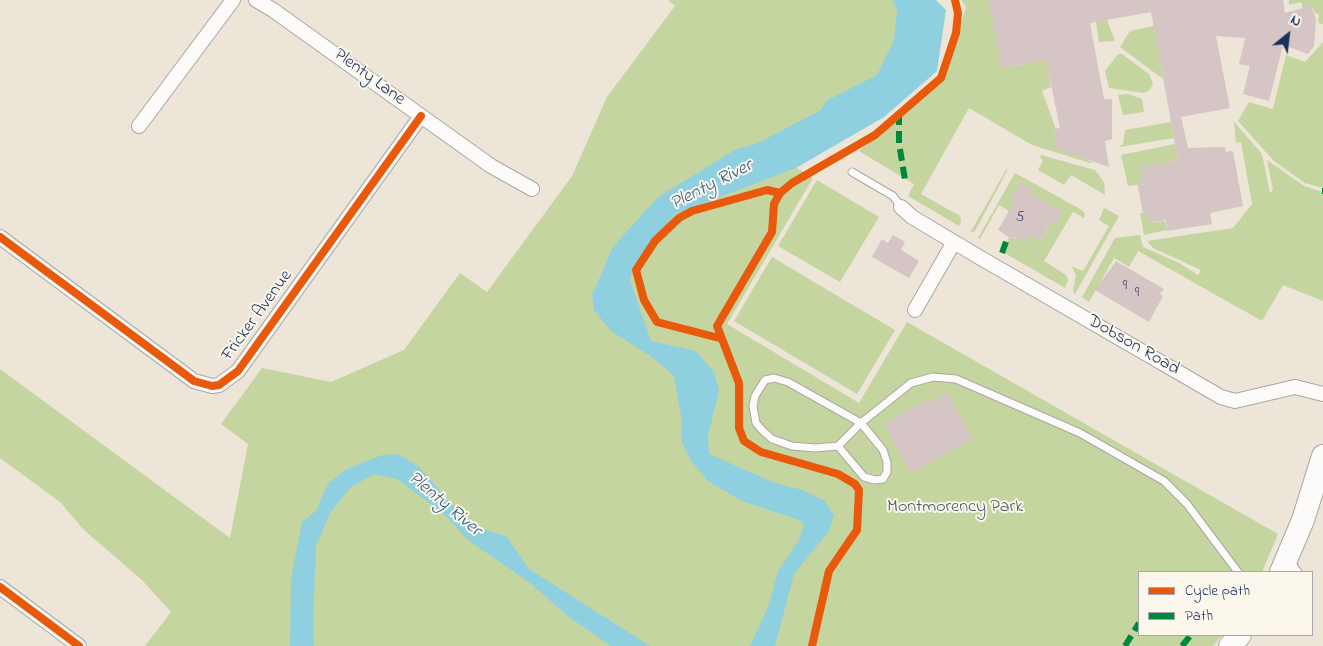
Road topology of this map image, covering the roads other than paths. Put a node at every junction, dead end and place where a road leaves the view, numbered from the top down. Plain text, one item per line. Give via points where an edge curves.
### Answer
1 (233, 0) edge
2 (256, 0) edge
3 (421, 116) junction
4 (139, 126) dead end
5 (852, 172) dead end
6 (532, 189) dead end
7 (901, 207) joint
8 (0, 237) edge
9 (954, 242) junction
10 (915, 310) dead end
11 (1323, 394) edge
12 (861, 423) junction
13 (838, 446) junction
14 (1323, 456) edge
15 (1289, 568) edge
16 (1237, 571) edge
17 (0, 587) edge
18 (1239, 636) edge
19 (77, 645) edge
20 (1230, 646) edge

1 - 4 street
2 - 3 street, Plenty Lane
3 - 6 street, Plenty Lane via 491,166
3 - 8 street, Fricker Avenue via 238,371 219,385 194,381
5 - 7 lane, Dobson Road via 893,196
7 - 9 street, Dobson Road
9 - 10 street
9 - 11 street, Dobson Road via 1226,399 1235,400 1295,387
12 - 13 lane
12 - 13 lane via 885,456 887,472 883,479 864,477
12 - 13 lane via 788,382 774,378 765,380 753,406 756,423 763,431 792,446
12 - 16 lane via 911,383 933,377 964,382 1080,433 1164,481 1187,504
14 - 15 main road
17 - 19 street
18 - 20 main road

